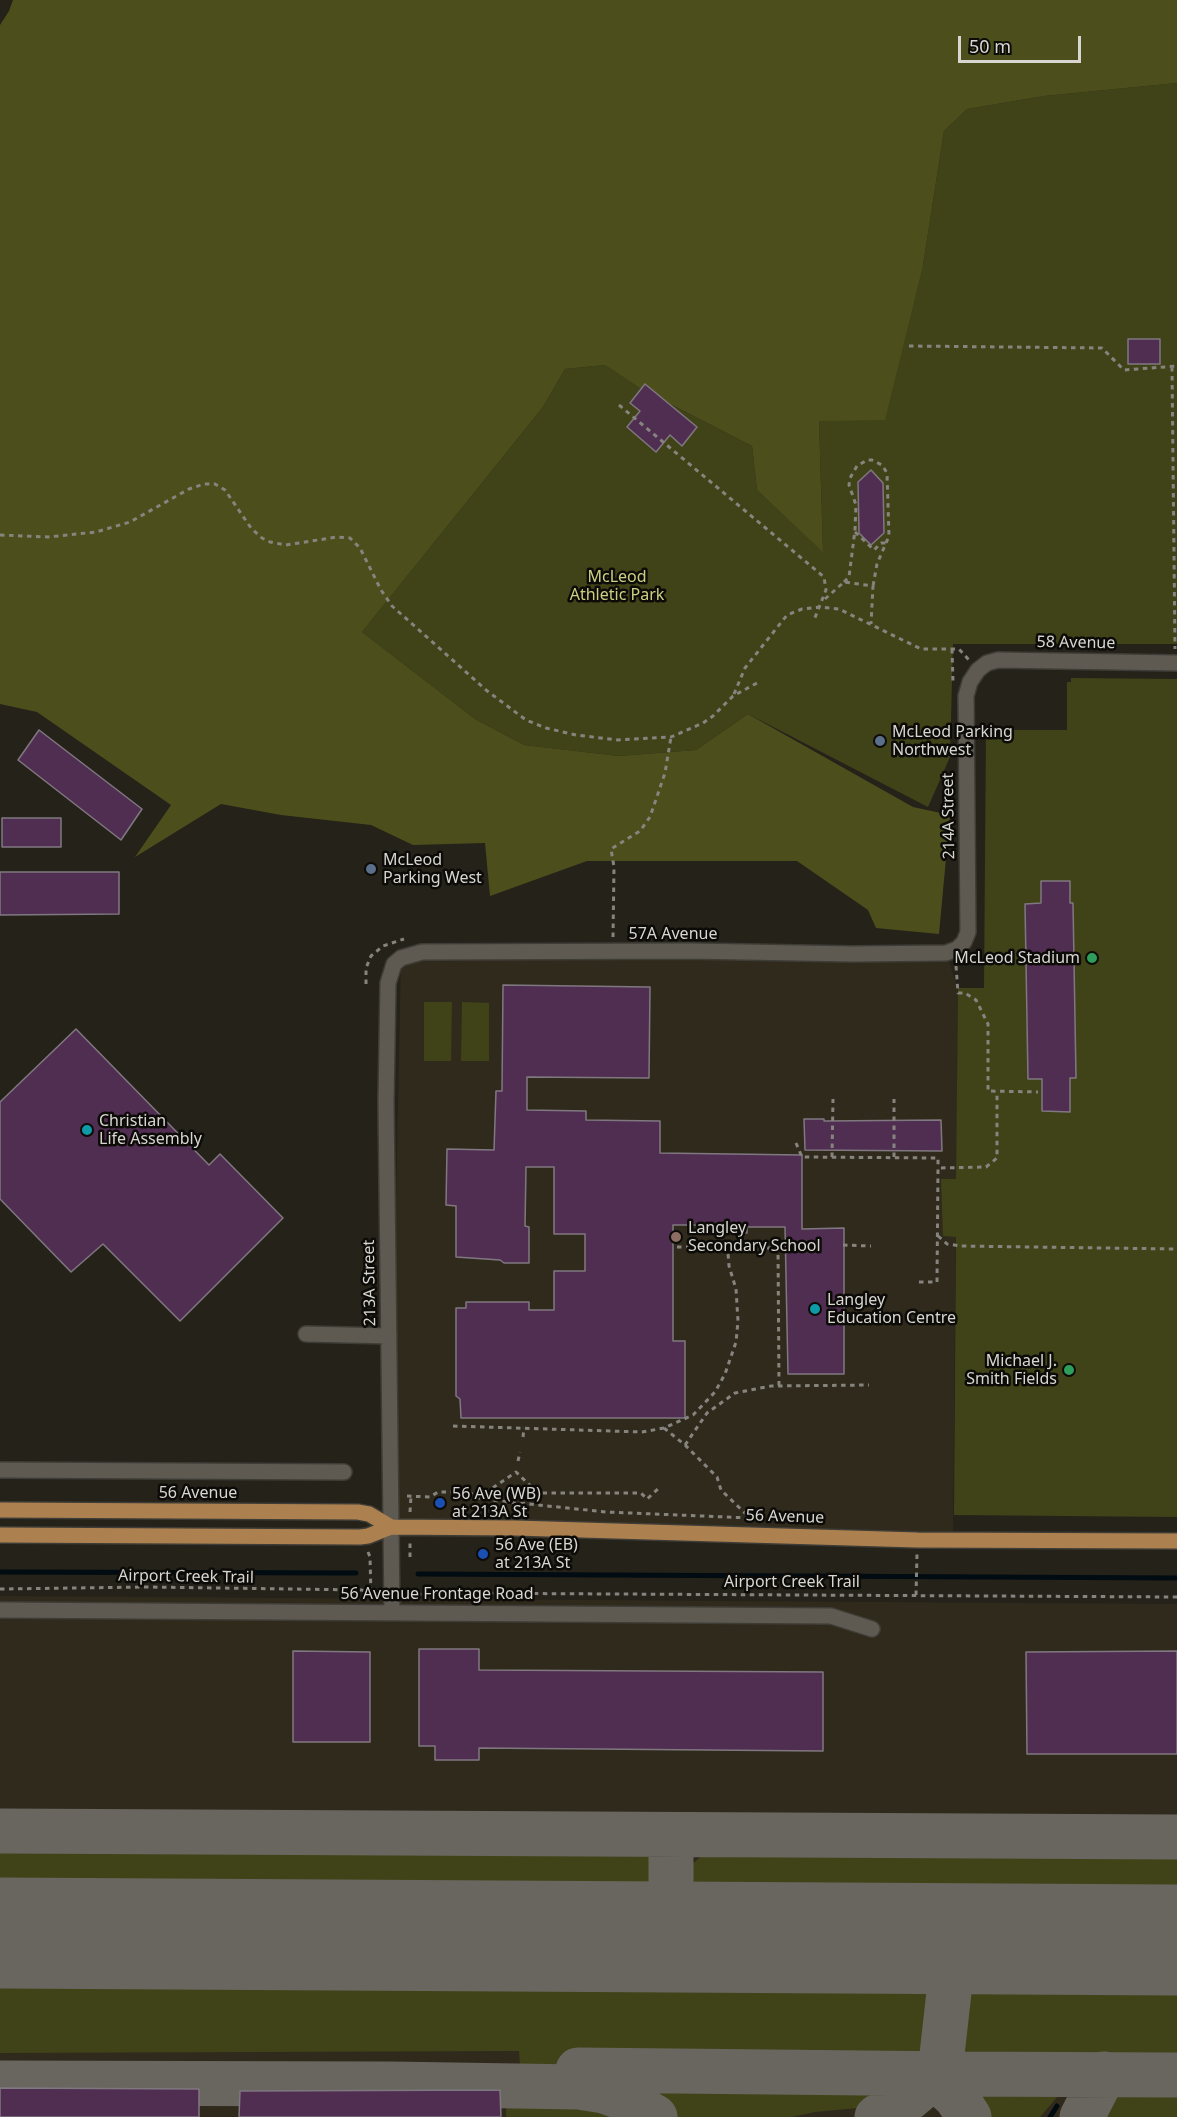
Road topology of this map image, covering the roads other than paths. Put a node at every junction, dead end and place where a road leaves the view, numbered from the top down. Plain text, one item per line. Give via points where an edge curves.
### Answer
1 (1176, 663) edge
2 (978, 670) joint
3 (401, 958) joint
4 (951, 959) joint
5 (306, 1334) dead end
6 (389, 1336) junction
7 (0, 1470) edge
8 (344, 1472) dead end
9 (0, 1510) edge
10 (391, 1527) junction
11 (0, 1535) edge
12 (1177, 1541) edge
13 (0, 1610) edge
14 (392, 1612) junction
15 (872, 1629) dead end

1 - 2 street, 58 Avenue via 998,660
2 - 4 street, 214A Street via 966,696 968,932
3 - 4 street, 57A Avenue via 422,952
3 - 6 street, 213A Street via 394,964 387,984
5 - 6 street
6 - 10 street, 213A Street
7 - 8 street
9 - 10 main road, 56 Avenue via 358,1512
10 - 11 main road, 56 Avenue via 360,1537
10 - 12 main road, 56 Avenue via 515,1527 917,1540
10 - 14 street, 213A Street
13 - 14 street, 56 Avenue Frontage Road
14 - 15 street, 56 Avenue Frontage Road via 831,1616

